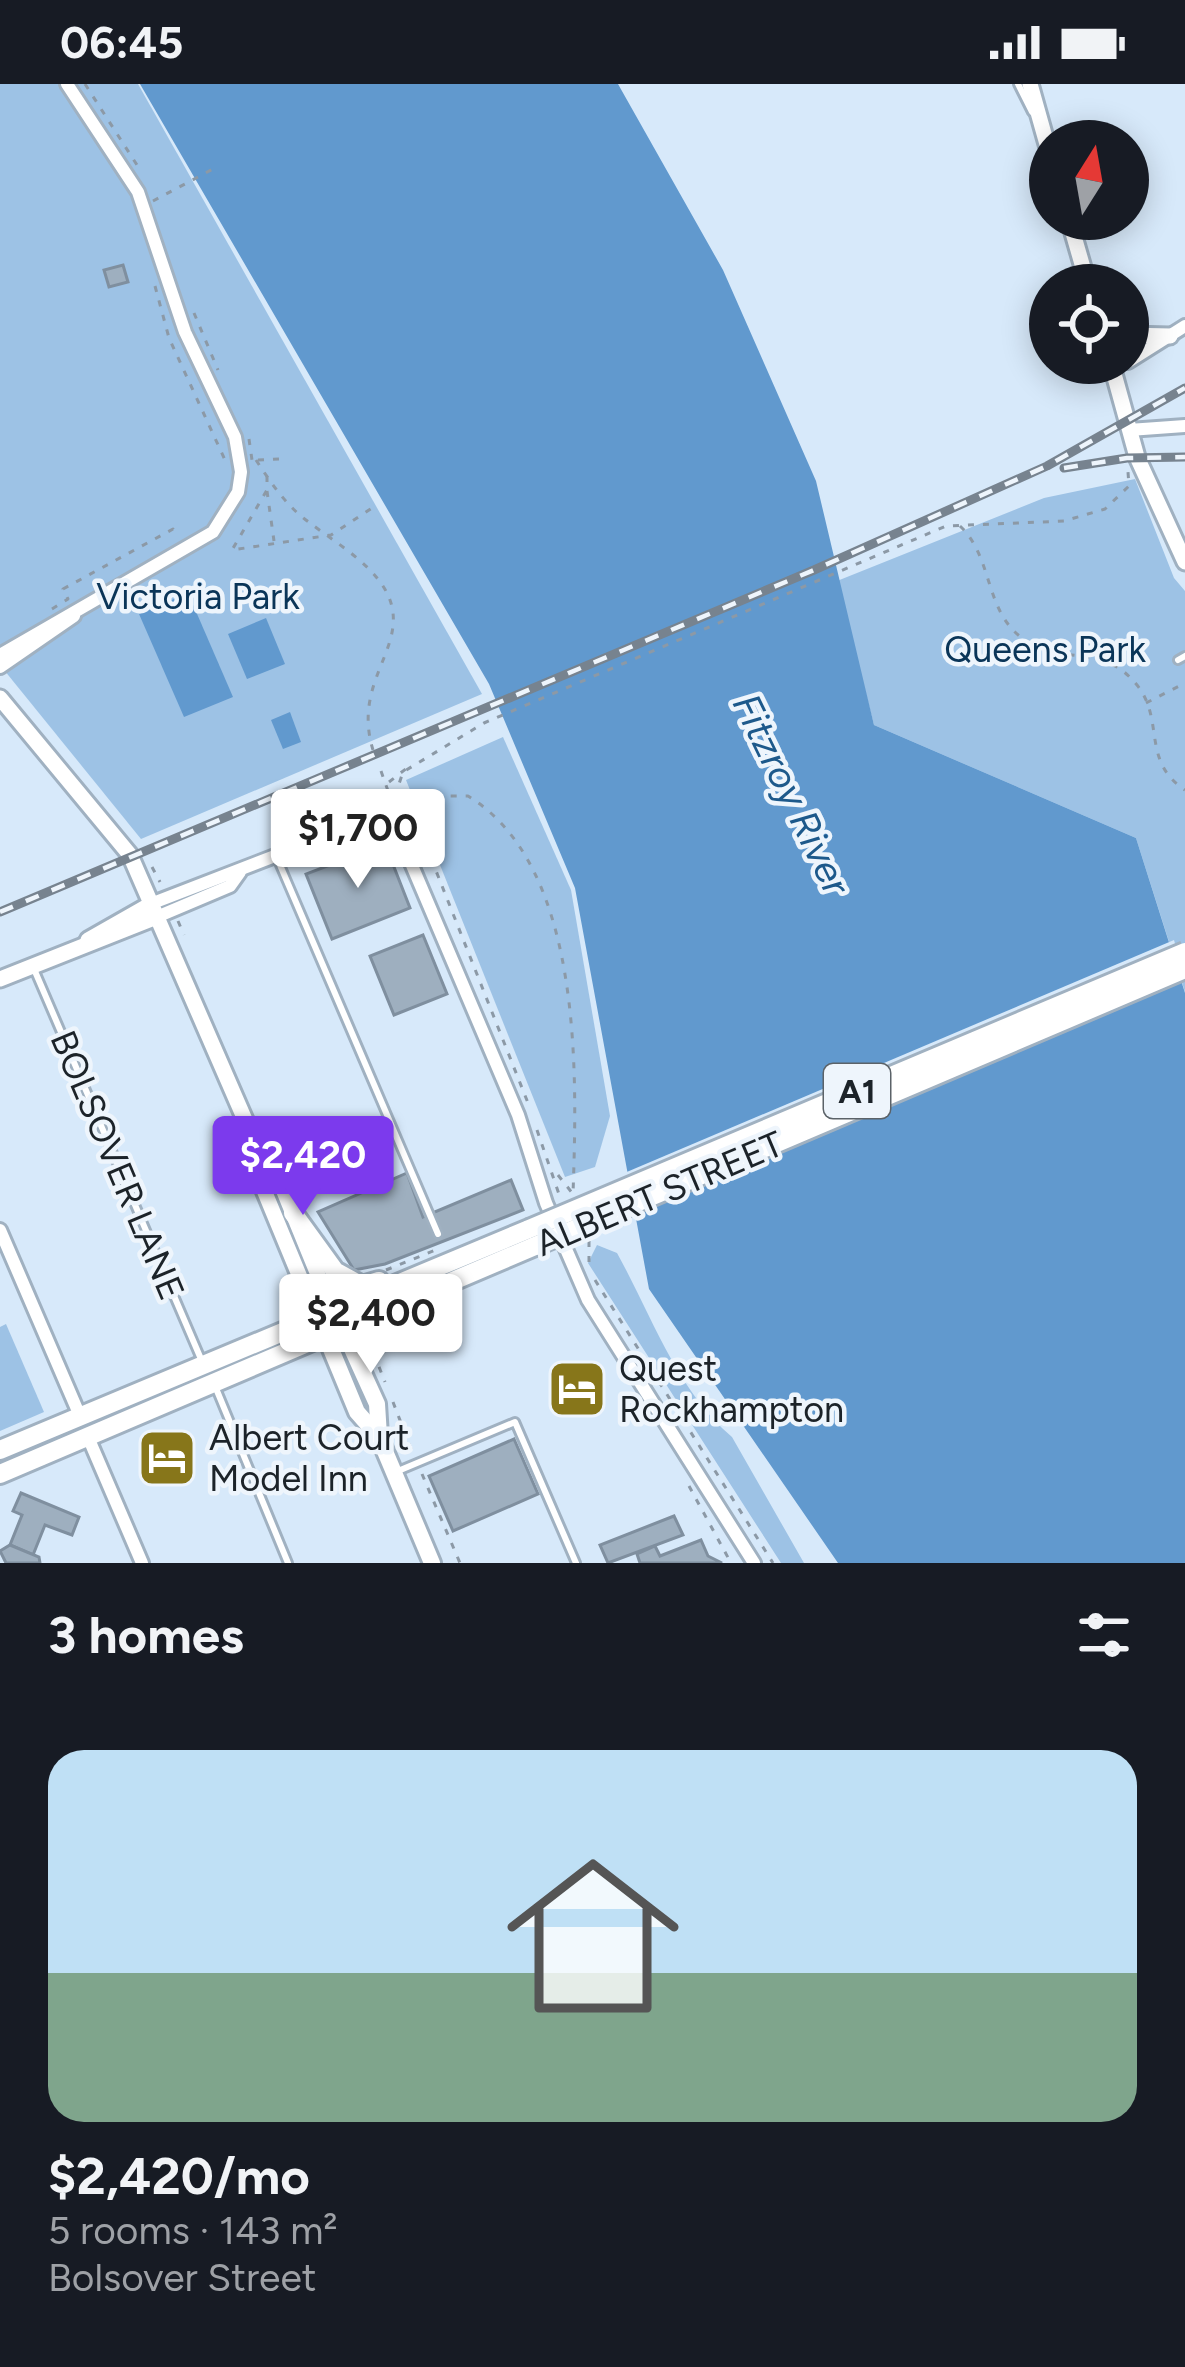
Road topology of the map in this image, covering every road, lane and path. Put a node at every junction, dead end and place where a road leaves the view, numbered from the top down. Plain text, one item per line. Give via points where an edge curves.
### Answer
1 (67, 84) edge
2 (1018, 84) edge
3 (1030, 84) edge
4 (1035, 120) edge
5 (1040, 120) edge
6 (213, 170) dead end
7 (151, 202) dead end
8 (154, 281) dead end
9 (1185, 326) edge
10 (1149, 336) edge
11 (1170, 336) junction
12 (1149, 348) edge
13 (1123, 384) edge
14 (1185, 425) edge
15 (1129, 430) junction
16 (1137, 457) junction
17 (281, 458) dead end
18 (227, 473) dead end
19 (267, 476) junction
20 (267, 490) junction
21 (378, 505) dead end
22 (959, 524) junction
23 (191, 535) dead end
24 (331, 535) junction
25 (274, 542) junction
26 (1184, 559) edge
27 (104, 593) junction
28 (51, 610) dead end
29 (0, 655) edge
30 (0, 667) edge
31 (1185, 683) edge
32 (0, 698) edge
33 (1146, 704) junction
34 (373, 750) dead end
35 (407, 768) junction
36 (381, 770) dead end
37 (388, 783) junction
38 (401, 789) junction
39 (1185, 790) edge
40 (392, 805) junction
41 (409, 812) junction
42 (354, 818) junction
43 (277, 858) junction
44 (146, 859) dead end
45 (160, 881) dead end
46 (156, 910) junction
47 (177, 920) dead end
48 (184, 935) dead end
49 (1185, 952) edge
50 (32, 966) junction
51 (1185, 969) edge
52 (0, 979) edge
53 (249, 1129) junction
54 (549, 1164) dead end
55 (293, 1214) junction
56 (0, 1230) edge
57 (438, 1234) dead end
58 (532, 1238) junction
59 (447, 1261) junction
60 (324, 1312) junction
61 (335, 1334) junction
62 (368, 1339) dead end
63 (204, 1364) junction
64 (215, 1386) junction
65 (80, 1416) junction
66 (88, 1437) junction
67 (0, 1450) edge
68 (417, 1463) junction
69 (394, 1472) junction
70 (0, 1474) edge
71 (142, 1563) edge
72 (288, 1563) edge
73 (432, 1563) edge
74 (460, 1563) edge
75 (576, 1563) edge
76 (754, 1563) edge

1 - 27 street via 138,192 242,472 213,532
2 - 4 lane
3 - 5 street
6 - 7 path
8 - 18 path via 161,318
9 - 11 street
10 - 11 street
11 - 12 street
13 - 15 street
14 - 15 street
15 - 16 street
16 - 22 path via 1127,463 1129,486 1105,509 1064,521
16 - 26 street
17 - 19 path via 256,460
19 - 20 path
19 - 24 path
20 - 25 path
20 - 25 path via 232,550
21 - 24 path
22 - 33 path via 983,559 990,598 1029,643 1113,664
22 - 35 path via 484,723
23 - 28 path via 180,542 173,530 155,539 63,589 68,599
24 - 25 path
24 - 34 path via 379,582 392,607 390,642 368,706
27 - 29 street
27 - 30 street
31 - 33 path
32 - 46 street via 130,855
33 - 39 path via 1162,772
35 - 37 path
35 - 38 path
36 - 37 path
37 - 40 path
38 - 40 path
38 - 41 path
40 - 41 path
40 - 42 path via 369,802
41 - 54 path via 416,826 446,796 474,799 512,835 544,897 570,1026 573,1194
42 - 43 street
42 - 76 street via 394,823 588,1300
43 - 46 street via 240,872 230,886
43 - 57 lane
44 - 45 path
46 - 50 street
46 - 53 street
47 - 48 path
49 - 58 highway, ALBERT STREET / A1, bridge
50 - 52 street
50 - 63 lane, BOLSOVER LANE
51 - 58 highway, ALBERT STREET / A1, bridge
53 - 55 street
53 - 60 street via 260,1178
55 - 59 highway via 334,1271 362,1286
55 - 60 street
56 - 65 street
58 - 59 highway, ALBERT STREET / A1
58 - 61 highway, ALBERT STREET / A1
59 - 60 highway, ALBERT STREET / A1
60 - 61 highway
60 - 63 highway, ALBERT STREET / A1
61 - 64 highway, ALBERT STREET / A1
61 - 69 main road via 377,1404
62 - 68 path
63 - 65 highway, ALBERT STREET / A1
64 - 66 highway, ALBERT STREET / A1
64 - 72 lane
65 - 67 highway, ALBERT STREET / A1
66 - 70 highway, ALBERT STREET / A1
66 - 71 street
68 - 69 lane
68 - 74 path
68 - 75 lane via 515,1422
69 - 73 main road

